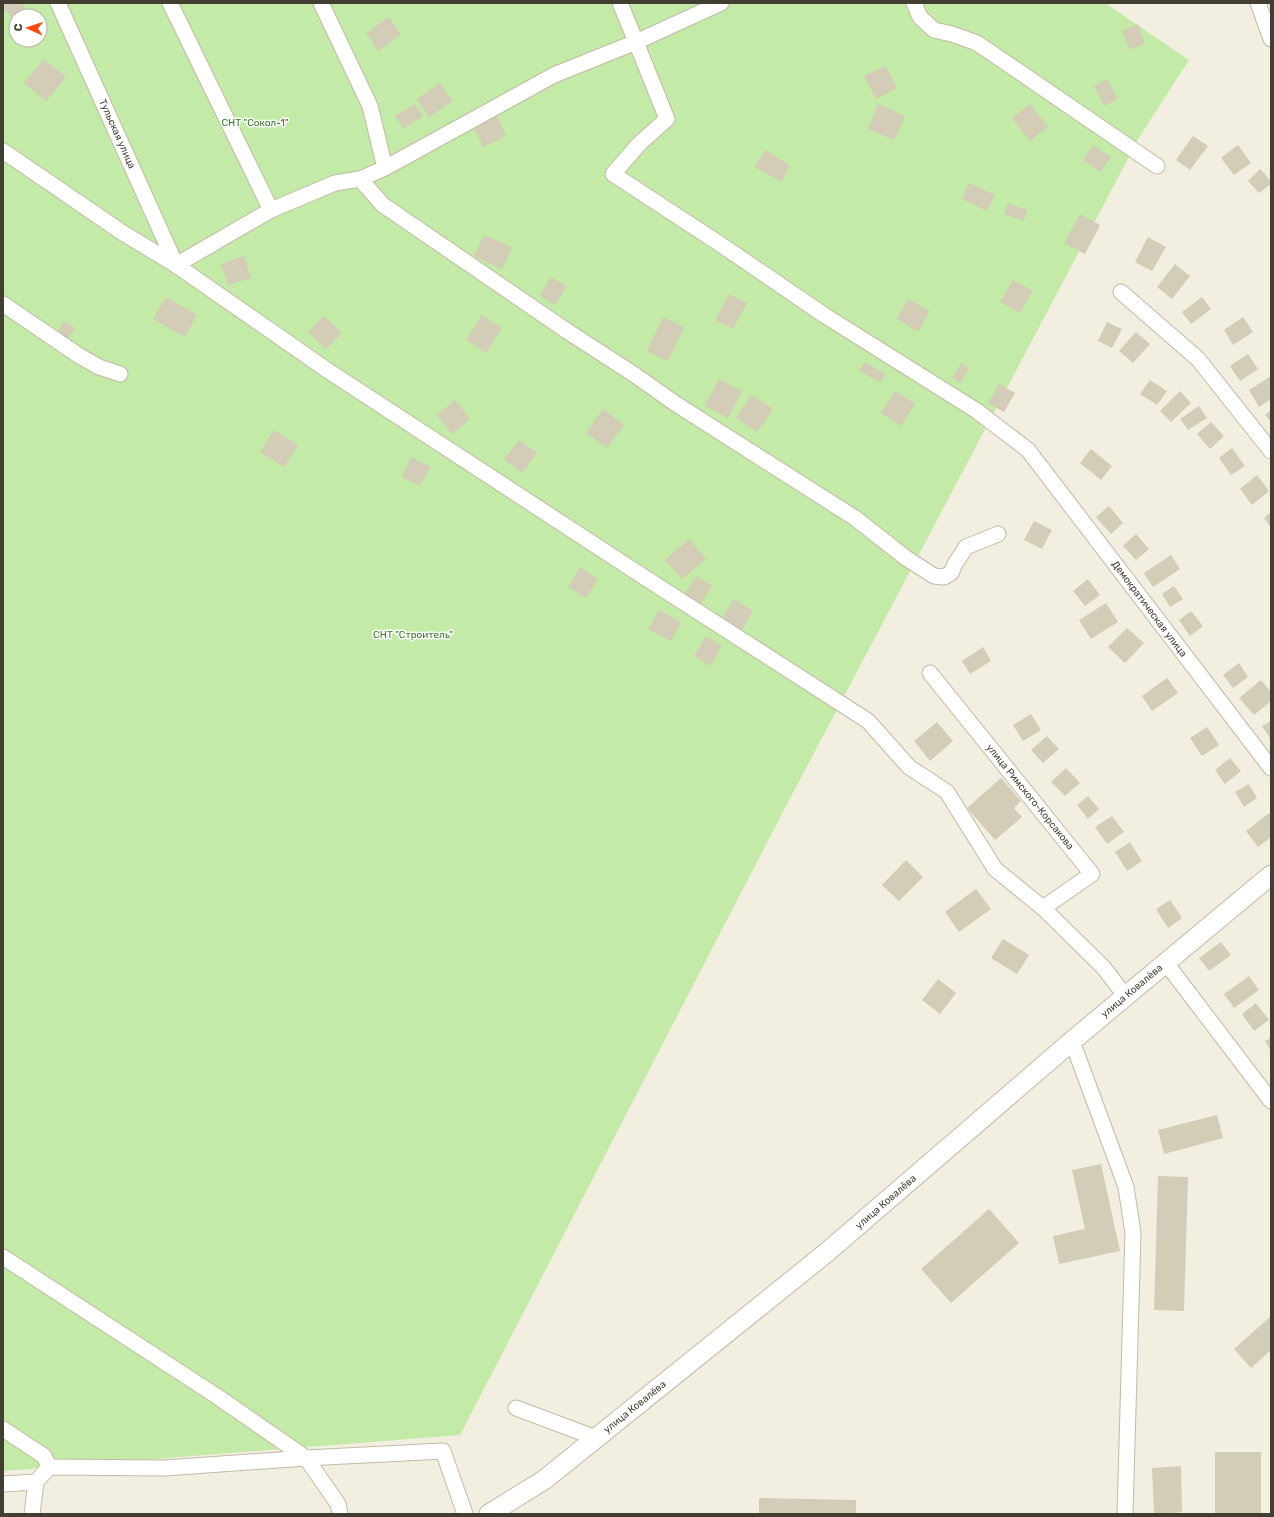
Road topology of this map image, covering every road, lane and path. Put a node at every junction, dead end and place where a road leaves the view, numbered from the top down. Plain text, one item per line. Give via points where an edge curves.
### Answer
1 (58, 3) edge
2 (170, 3) edge
3 (321, 3) edge
4 (620, 3) edge
5 (721, 3) edge
6 (914, 3) edge
7 (1258, 3) edge
8 (1271, 39) edge
9 (636, 42) junction
10 (3, 151) edge
11 (1158, 166) dead end
12 (385, 168) junction
13 (360, 179) junction
14 (271, 210) junction
15 (176, 265) junction
16 (1121, 292) dead end
17 (3, 304) edge
18 (120, 374) dead end
19 (1271, 451) edge
20 (998, 534) dead end
21 (930, 673) dead end
22 (1271, 768) edge
23 (1271, 875) edge
24 (1043, 908) junction
25 (1166, 963) junction
26 (1126, 997) junction
27 (1072, 1041) junction
28 (1271, 1101) edge
29 (3, 1257) edge
30 (516, 1408) dead end
31 (3, 1428) edge
32 (596, 1438) junction
33 (306, 1458) junction
34 (49, 1467) junction
35 (36, 1482) junction
36 (3, 1484) edge
37 (32, 1514) edge
38 (340, 1514) edge
39 (465, 1514) edge
40 (489, 1514) edge
41 (1125, 1514) edge

1 - 15 street, Тульская улица
2 - 14 street
3 - 12 street via 370,106
4 - 9 street
5 - 9 street
6 - 11 street via 920,18 934,30 977,43
7 - 8 street
9 - 12 street via 554,75
9 - 22 street, Демократическая улица via 667,119 639,144 613,174 824,315 977,411 1028,450
10 - 15 street via 123,233
12 - 13 street
13 - 14 street via 335,184
13 - 20 street via 389,210 676,404 855,518 906,558 934,576 944,577 951,573 966,547
14 - 15 street
15 - 24 street via 334,374 868,721 909,767 947,792 995,869
16 - 19 street via 1198,358
17 - 18 street via 78,355 99,367
21 - 24 street, улица Римского-Корсакова via 1092,874
23 - 25 street, улица Ковалёва
24 - 26 street via 1104,968
25 - 26 street, улица Ковалёва
25 - 28 street
26 - 27 street, улица Ковалёва
27 - 32 street, улица Ковалёва via 826,1253
27 - 41 street via 1126,1187 1133,1233
29 - 33 street via 218,1397
30 - 32 street
31 - 34 street via 44,1456
32 - 40 street, улица Ковалёва via 544,1480
33 - 34 street via 165,1468
33 - 38 street via 338,1504
33 - 39 street via 443,1451
34 - 35 street
35 - 36 street
35 - 37 street

